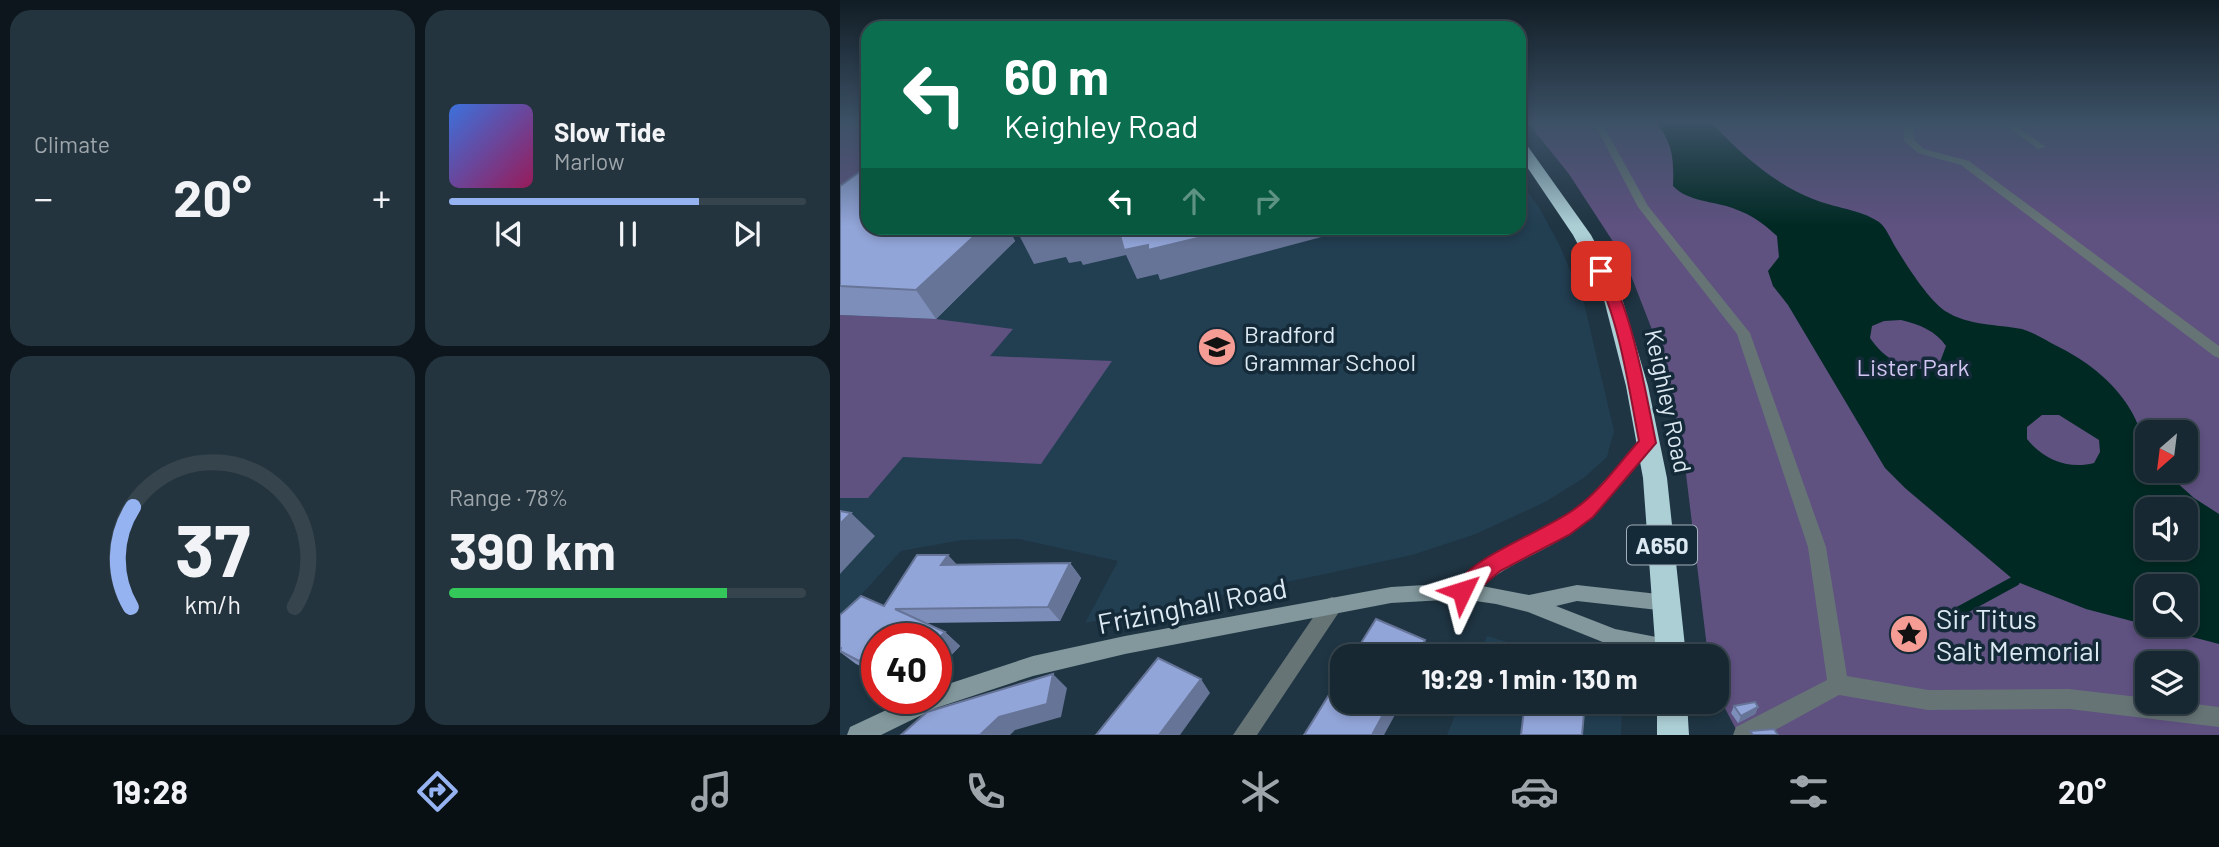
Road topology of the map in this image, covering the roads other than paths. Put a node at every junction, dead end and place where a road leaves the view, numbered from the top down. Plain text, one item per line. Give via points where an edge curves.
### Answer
1 (1528, 157) edge
2 (1616, 157) edge
3 (1944, 157) edge
4 (2219, 353) edge
5 (1648, 443) junction
6 (1462, 591) junction
7 (1667, 603) junction
8 (1529, 604) junction
9 (1332, 606) junction
10 (1639, 644) edge
11 (1670, 644) edge
12 (1838, 685) junction
13 (952, 693) edge
14 (902, 714) edge
15 (1672, 714) edge
16 (2219, 717) edge
17 (858, 735) edge
18 (1244, 735) edge
19 (1672, 735) edge
20 (1744, 735) edge

1 - 5 highway, Keighley Road / A650 via 1582,235 1611,288
2 - 12 street via 1643,207 1743,333 1817,547
3 - 4 street via 1965,163
5 - 6 street via 1587,512 1493,565
5 - 7 highway, Keighley Road / A650
6 - 8 street, Frizinghall Road
6 - 9 street, Frizinghall Road via 1391,594
7 - 8 street, Frizinghall Road via 1577,593
7 - 11 highway, Keighley Road / A650
8 - 10 street, Frizinghall Road
9 - 13 street, Frizinghall Road via 1033,666
9 - 18 street
12 - 16 street via 1928,700 2069,699
12 - 20 street
14 - 17 street, Frizinghall Road
15 - 19 highway

